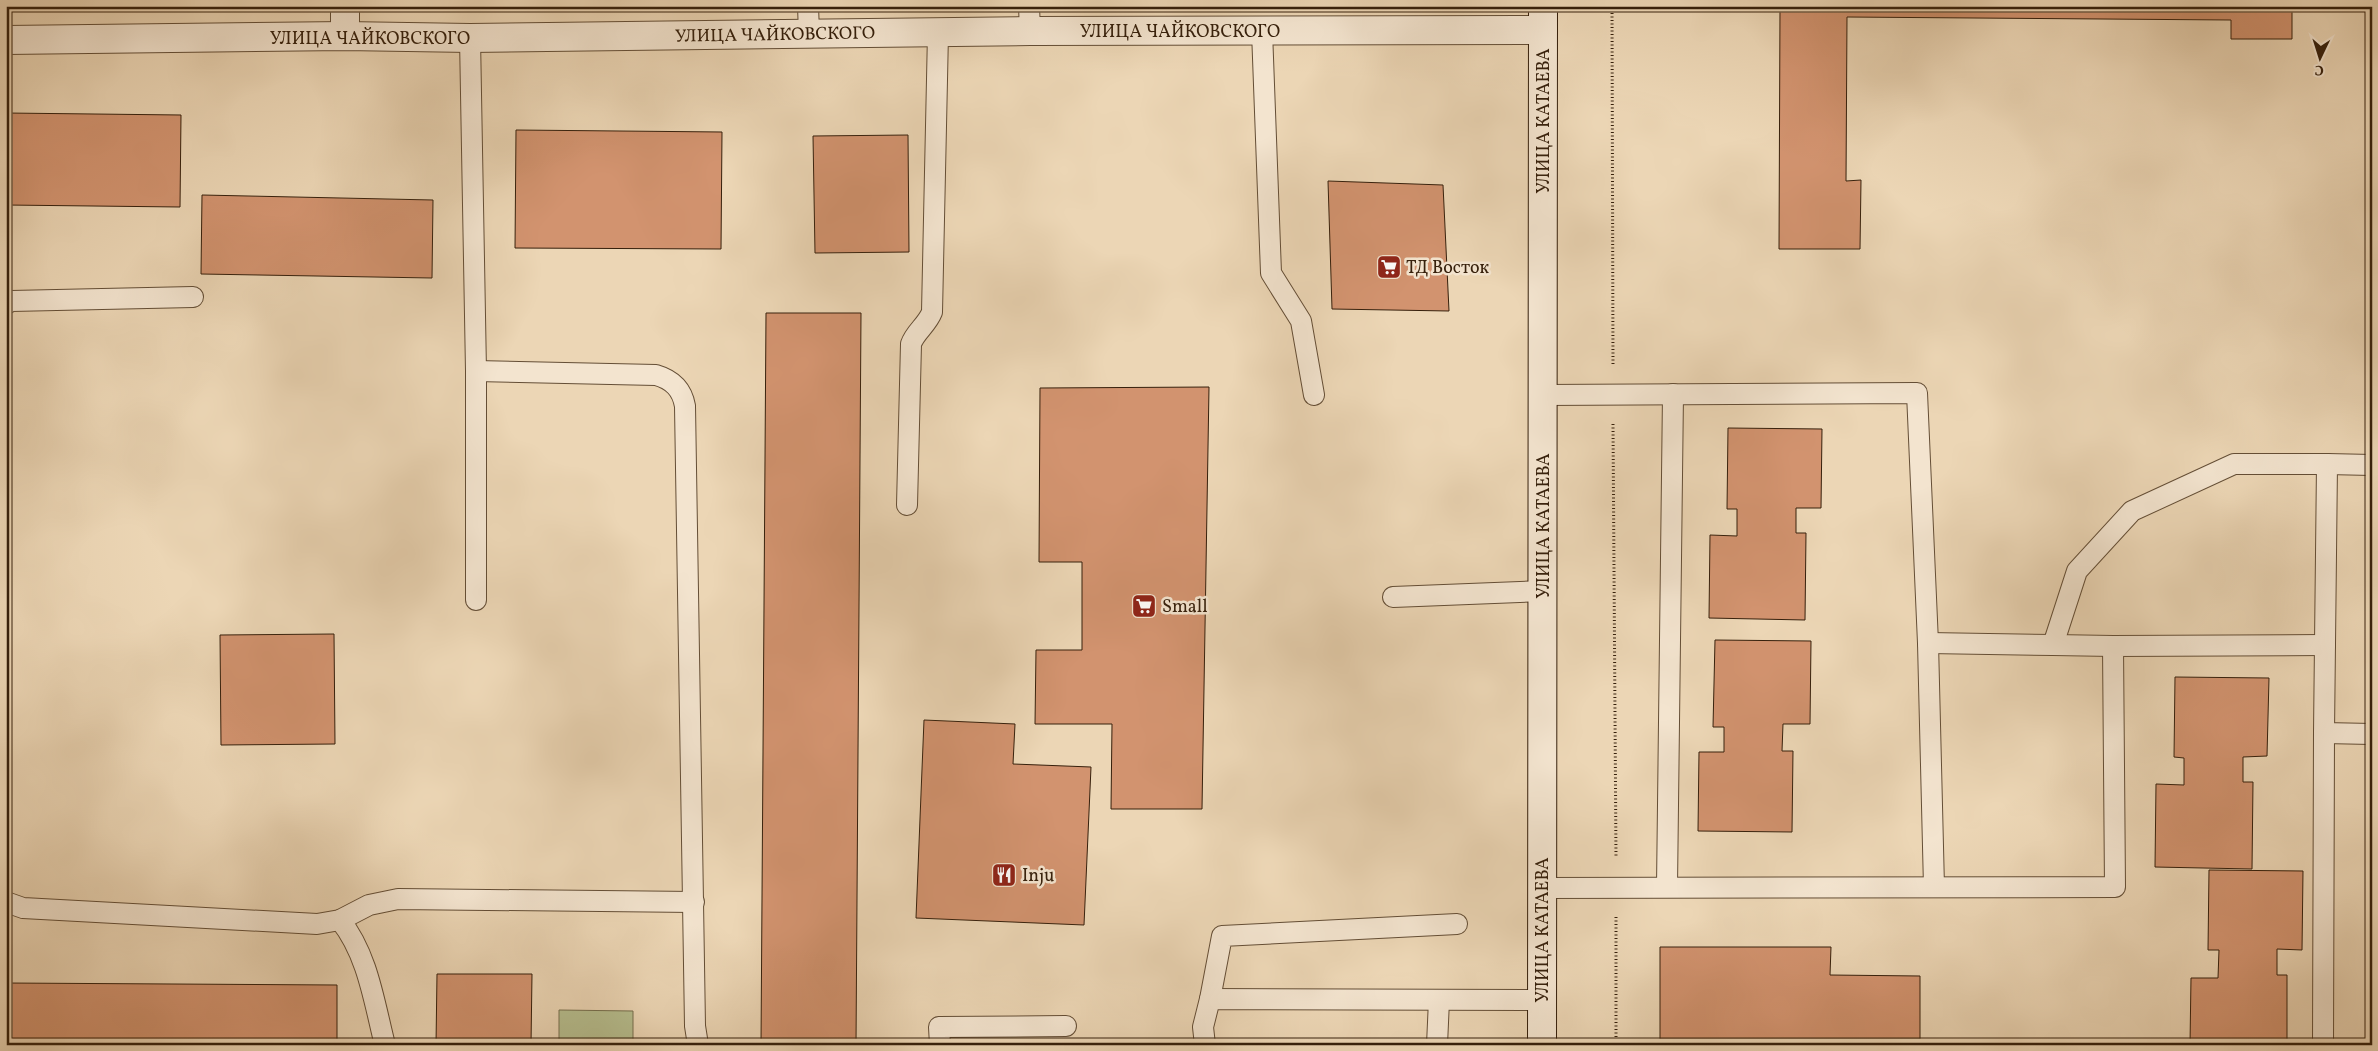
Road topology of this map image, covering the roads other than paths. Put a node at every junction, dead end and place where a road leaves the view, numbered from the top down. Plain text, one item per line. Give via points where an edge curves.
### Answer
1 (345, 6) edge
2 (1543, 18) edge
3 (1030, 19) edge
4 (809, 20) edge
5 (1262, 31) junction
6 (938, 33) junction
7 (346, 36) junction
8 (470, 38) junction
9 (6, 40) edge
10 (193, 297) dead end
11 (6, 304) edge
12 (476, 371) junction
13 (1673, 394) junction
14 (1314, 395) dead end
15 (1543, 395) junction
16 (2327, 464) junction
17 (2372, 465) edge
18 (907, 505) dead end
19 (1542, 591) junction
20 (1393, 597) dead end
21 (476, 600) dead end
22 (1928, 643) junction
23 (2053, 645) junction
24 (2325, 645) junction
25 (2114, 646) junction
26 (2324, 734) junction
27 (2372, 734) edge
28 (1667, 887) junction
29 (1542, 888) junction
30 (1934, 888) junction
31 (6, 902) edge
32 (694, 902) junction
33 (340, 920) junction
34 (1457, 924) dead end
35 (1210, 999) junction
36 (1439, 1000) junction
37 (1542, 1000) junction
38 (1066, 1026) dead end
39 (384, 1045) edge
40 (698, 1045) edge
41 (940, 1045) edge
42 (1205, 1045) edge
43 (1437, 1045) edge
44 (1542, 1045) edge
45 (2323, 1045) edge

1 - 7 street
2 - 5 street, УЛИЦА ЧАЙКОВСКОГО
2 - 15 street, УЛИЦА КАТАЕВА
3 - 5 street, УЛИЦА ЧАЙКОВСКОГО
3 - 6 street, УЛИЦА ЧАЙКОВСКОГО
4 - 6 street, УЛИЦА ЧАЙКОВСКОГО
4 - 8 street, УЛИЦА ЧАЙКОВСКОГО
5 - 14 lane via 1271,273 1301,320
6 - 18 lane via 932,312 911,344
7 - 8 street, УЛИЦА ЧАЙКОВСКОГО
7 - 9 street, УЛИЦА ЧАЙКОВСКОГО
8 - 12 lane
10 - 11 lane via 11,301
12 - 21 lane
12 - 32 lane via 656,375 668,378 683,396
13 - 15 lane
13 - 22 lane via 1917,393
13 - 28 lane
15 - 19 street, УЛИЦА КАТАЕВА
16 - 17 lane
16 - 23 lane via 2234,464 2132,511 2077,571
16 - 24 lane
19 - 20 lane
19 - 29 street, УЛИЦА КАТАЕВА
22 - 23 lane
22 - 30 lane
23 - 25 lane
24 - 25 lane
24 - 26 lane
25 - 30 lane via 2115,887
26 - 27 lane
26 - 45 lane
28 - 29 lane
28 - 30 lane
29 - 37 street, УЛИЦА КАТАЕВА
31 - 33 lane via 23,908 291,924
32 - 33 lane via 398,900 369,905
32 - 40 lane
33 - 39 lane via 352,934 361,953
34 - 35 lane via 1222,936
35 - 36 lane
35 - 42 lane via 1203,1027
36 - 37 lane
36 - 43 lane
37 - 44 street, УЛИЦА КАТАЕВА
38 - 41 lane via 939,1027

